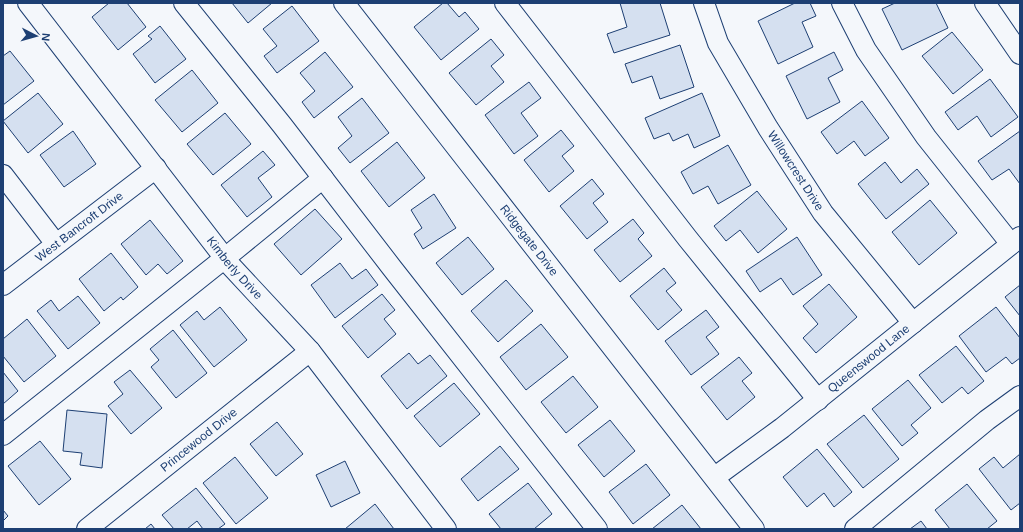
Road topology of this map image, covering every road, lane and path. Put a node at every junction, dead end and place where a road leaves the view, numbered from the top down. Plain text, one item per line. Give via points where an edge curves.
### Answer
1 (28, 3) edge
2 (184, 3) edge
3 (344, 3) edge
4 (505, 3) edge
5 (704, 3) edge
6 (842, 3) edge
7 (985, 3) edge
8 (1018, 48) edge
9 (156, 168) junction
10 (3, 175) edge
11 (323, 178) junction
12 (1015, 240) edge
13 (56, 244) junction
14 (225, 258) junction
15 (3, 285) edge
16 (913, 323) junction
17 (310, 351) junction
18 (1020, 396) edge
19 (818, 400) junction
20 (3, 435) edge
21 (715, 477) junction
22 (87, 529) edge
23 (446, 529) edge
24 (597, 529) edge
25 (754, 529) edge
26 (855, 529) edge

1 - 9 street, Kimberly Drive
2 - 11 street
3 - 21 street, Ridgegate Drive
4 - 19 street via 688,239
5 - 16 street, Willowcrest Drive via 718,43 768,128 823,213
6 - 12 street via 866,50 926,137
7 - 8 street
9 - 13 street, West Bancroft Drive
9 - 14 street, Kimberly Drive
10 - 13 street
11 - 14 street
11 - 24 street
12 - 16 street, Queenswood Lane
13 - 15 street, West Bancroft Drive
14 - 17 street, Kimberly Drive
14 - 20 street
16 - 19 street, Queenswood Lane
17 - 22 street, Princewood Drive
17 - 23 street, Kimberly Drive
18 - 26 street via 987,420
19 - 21 street, Queenswood Lane
21 - 25 street, Ridgegate Drive

